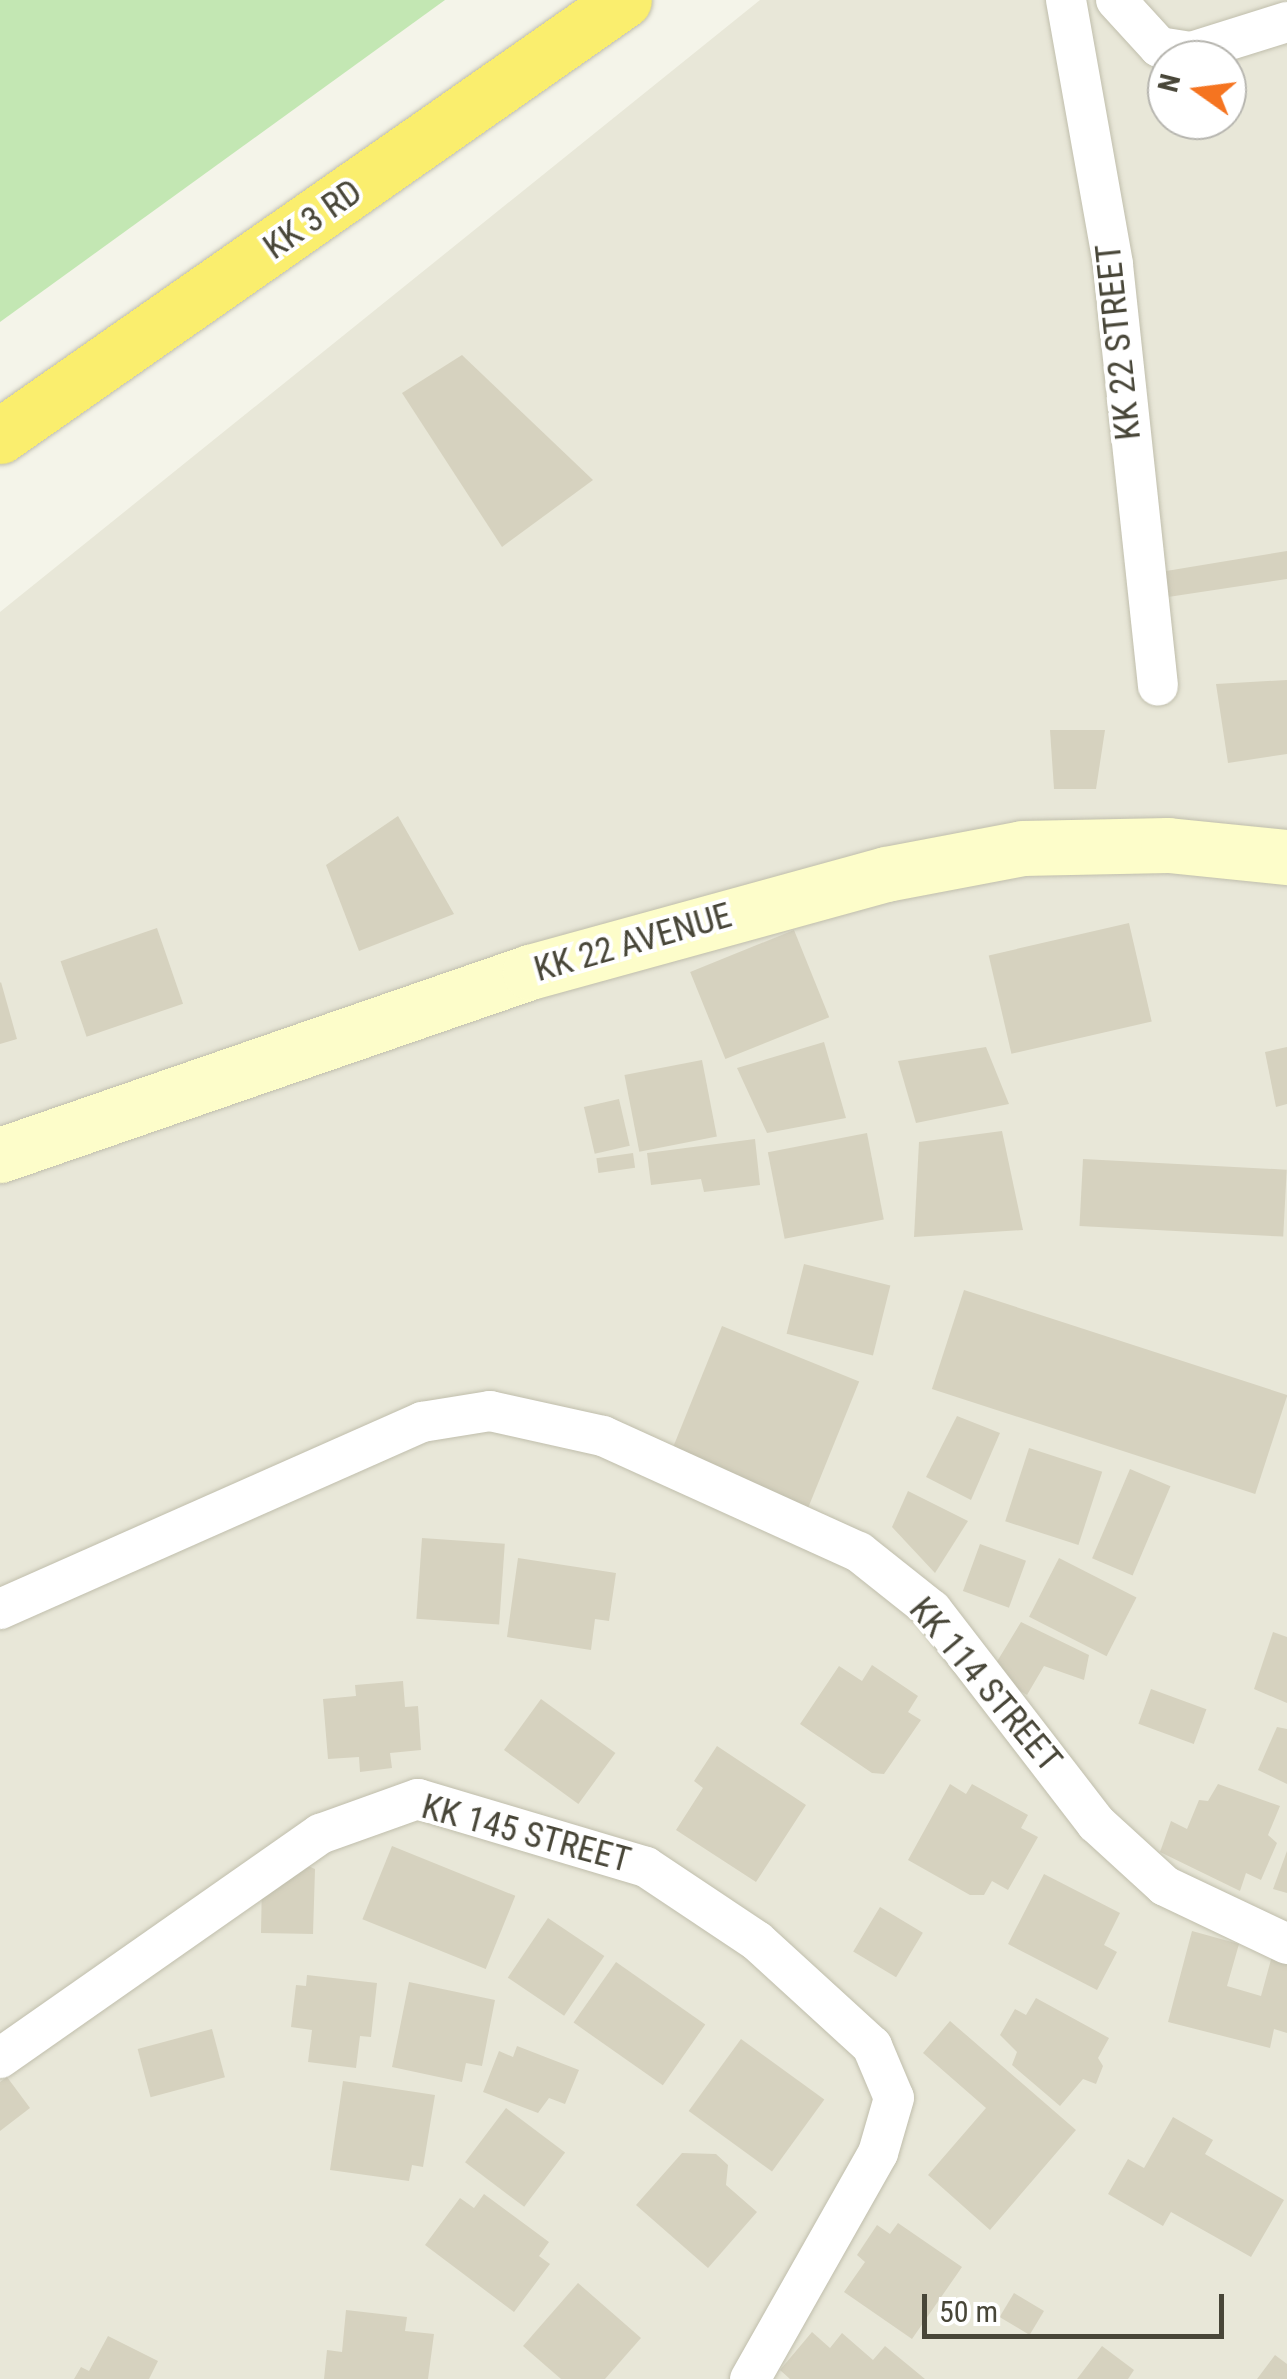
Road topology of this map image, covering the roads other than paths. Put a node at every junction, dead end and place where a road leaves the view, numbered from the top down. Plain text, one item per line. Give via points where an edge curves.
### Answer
1 (624, 0) edge
2 (1066, 0) edge
3 (1116, 0) edge
4 (1287, 22) edge
5 (0, 436) edge
6 (1158, 686) dead end
7 (1287, 857) edge
8 (0, 1155) edge
9 (0, 1609) edge
10 (1287, 1944) edge
11 (0, 2058) edge
12 (750, 2379) edge

1 - 5 highway, KK 3 RD
2 - 6 street, KK 22 STREET via 1113,265
3 - 4 street via 1160,47 1190,52
7 - 8 street, KK 22 AVENUE via 1168,845 1022,848 886,874 530,972
9 - 10 street, KK 114 STREET via 422,1422 490,1411 603,1436 859,1552 932,1610 1096,1823 1165,1886
11 - 12 street, KK 145 STREET via 320,1834 418,1798 646,1867 757,1942 872,2046 894,2098 878,2153

